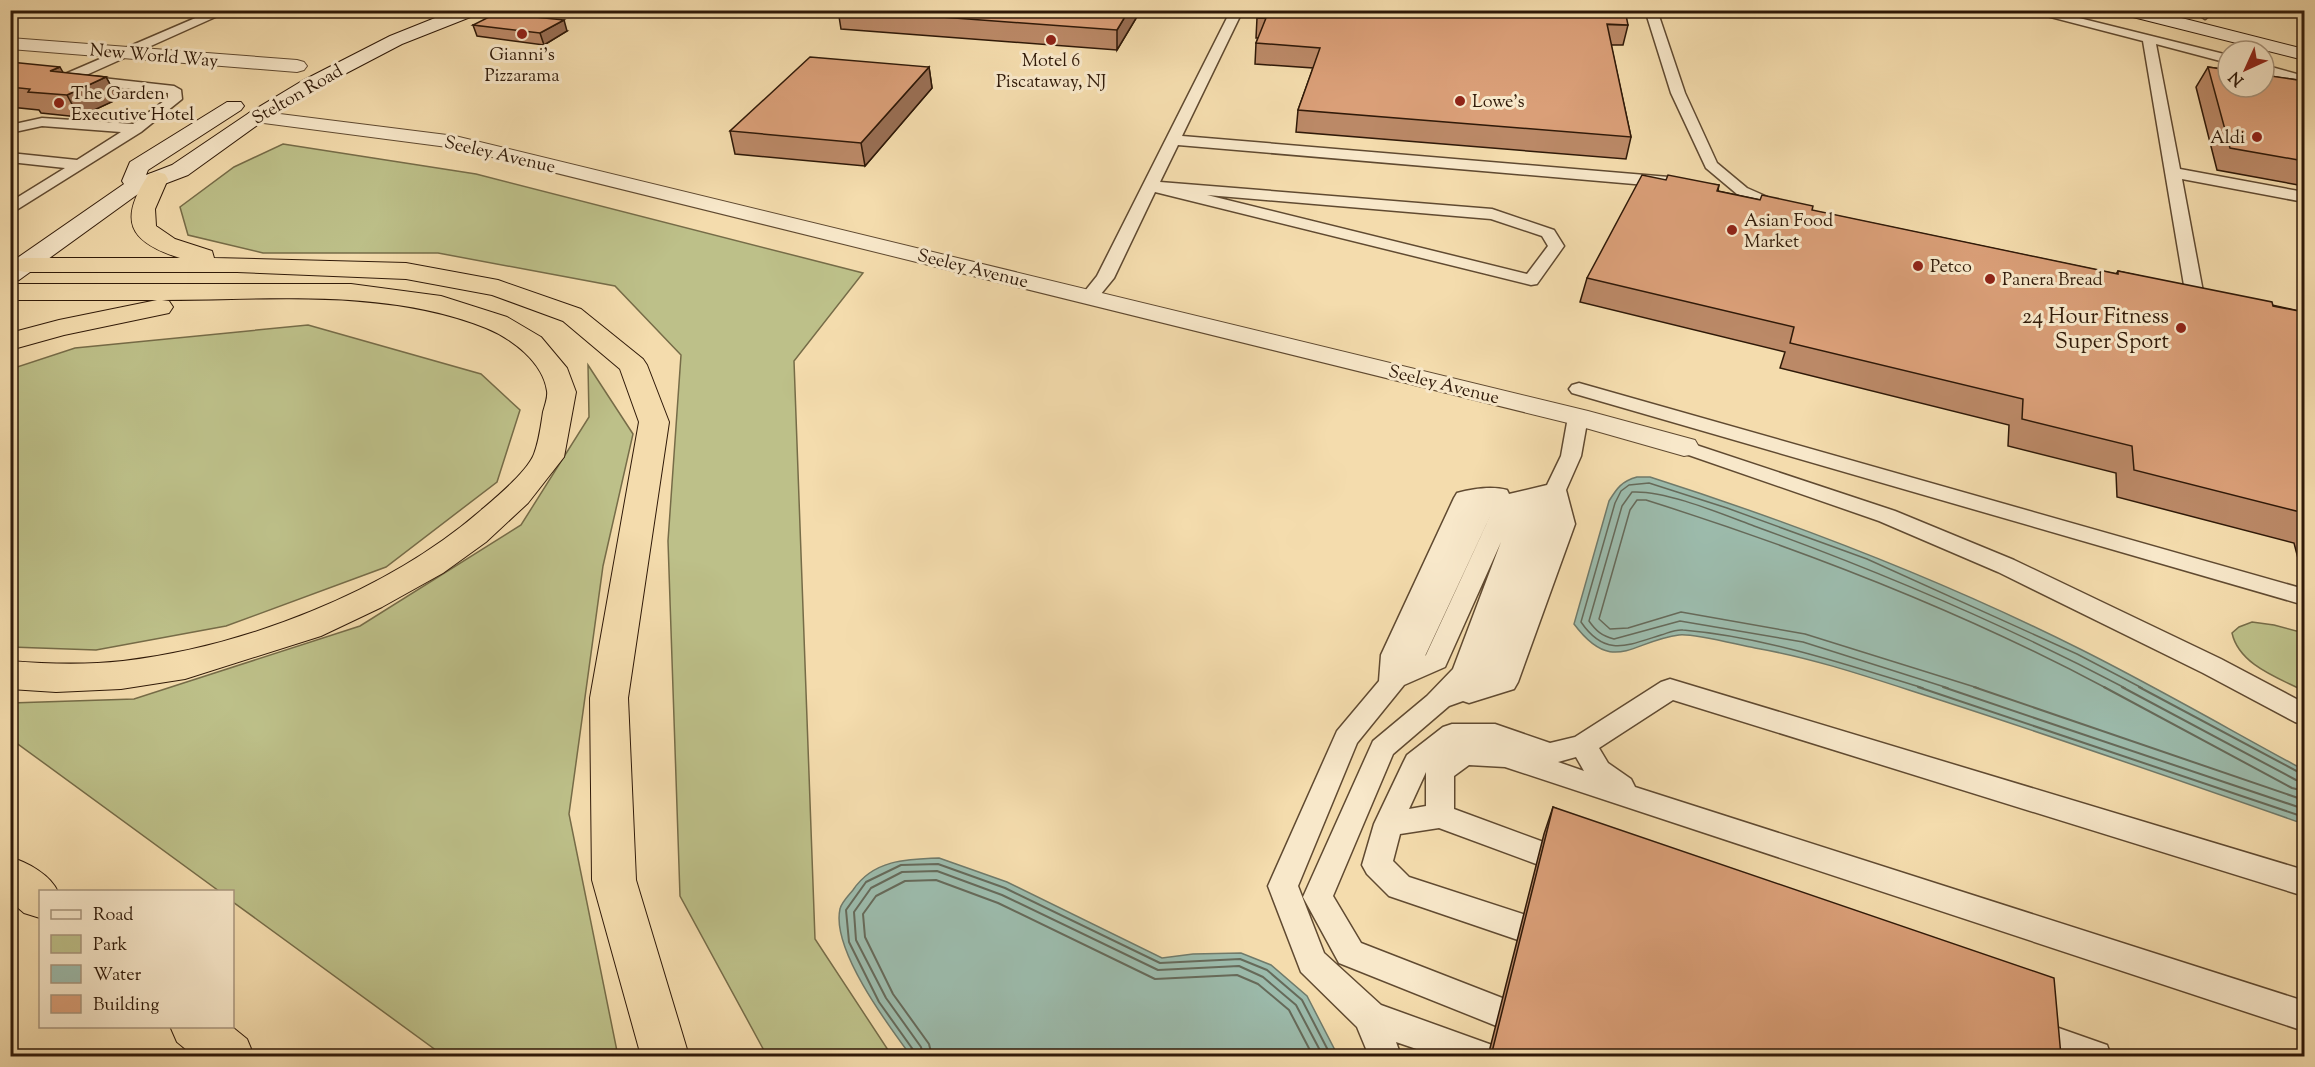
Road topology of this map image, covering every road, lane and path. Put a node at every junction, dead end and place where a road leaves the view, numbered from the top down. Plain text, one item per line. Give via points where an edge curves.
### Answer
1 (225, 10) edge
2 (422, 10) edge
3 (472, 10) edge
4 (1237, 10) edge
5 (1651, 10) edge
6 (2029, 10) edge
7 (2127, 10) edge
8 (2201, 12) edge
9 (363, 36) dead end
10 (2149, 38) junction
11 (2304, 39) edge
12 (10, 43) edge
13 (127, 52) junction
14 (2304, 55) edge
15 (2216, 56) edge
16 (316, 57) dead end
17 (297, 66) junction
18 (2276, 72) edge
19 (2304, 80) edge
20 (271, 82) dead end
21 (251, 107) junction
22 (10, 129) edge
23 (136, 129) junction
24 (1173, 140) junction
25 (10, 157) edge
26 (80, 165) junction
27 (2171, 172) junction
28 (157, 179) junction
29 (1686, 183) edge
30 (1710, 184) edge
31 (1733, 184) junction
32 (1150, 186) junction
33 (130, 189) junction
34 (2304, 197) edge
35 (10, 209) edge
36 (1798, 213) edge
37 (237, 265) junction
38 (18, 270) edge
39 (272, 291) junction
40 (10, 292) edge
41 (1090, 296) junction
42 (2194, 296) edge
43 (10, 342) edge
44 (1579, 389) dead end
45 (1578, 417) junction
46 (1684, 447) joint
47 (1555, 490) junction
48 (2304, 597) edge
49 (10, 675) edge
50 (1391, 680) junction
51 (1436, 703) junction
52 (2304, 715) edge
53 (1583, 745) junction
54 (1640, 800) junction
55 (1440, 816) junction
56 (1388, 824) junction
57 (1539, 853) edge
58 (10, 875) edge
59 (2304, 883) edge
60 (39, 898) edge
61 (1521, 927) edge
62 (1499, 1012) edge
63 (2304, 1016) edge
64 (1370, 1017) junction
65 (196, 1028) edge
66 (2033, 1035) edge
67 (230, 1056) edge
68 (665, 1056) edge
69 (1386, 1056) edge
70 (1480, 1056) edge
71 (2095, 1056) edge

1 - 13 lane
2 - 9 street
3 - 21 street, Stelton Road via 396,40
4 - 24 lane
5 - 31 lane via 1678,93 1711,165
6 - 10 lane
7 - 14 street
8 - 11 street
10 - 15 lane
10 - 27 lane
12 - 13 street, New World Way
13 - 17 street, New World Way
13 - 23 lane via 63,77 174,90 175,99
16 - 17 street, Stelton Road
17 - 20 street, Stelton Road
18 - 19 lane
21 - 28 street, Stelton Road via 180,170
21 - 33 street, Stelton Road via 138,167
21 - 41 street, Seeley Avenue via 309,125 455,142
22 - 23 lane via 42,122
23 - 26 lane
24 - 29 lane
24 - 32 lane
25 - 26 lane
26 - 35 lane
27 - 34 lane
27 - 42 lane
28 - 33 street, Stelton Road
28 - 37 highway via 142,219 146,230 170,248
30 - 31 lane
31 - 36 lane via 1761,201
32 - 32 lane via 1531,280 1556,246 1548,233 1492,214
32 - 41 lane via 1105,278
33 - 38 street, Stelton Road
37 - 38 highway
37 - 68 highway via 406,271 498,288 572,315 633,364 654,422 609,698 614,880
39 - 40 highway
39 - 43 highway via 104,317
39 - 49 highway via 399,297 441,304 498,323 531,343 552,368 562,392 549,457 517,496 474,534 430,565 308,627 185,665 121,675
41 - 45 street, Seeley Avenue
44 - 48 lane
45 - 46 street, Seeley Avenue
45 - 47 lane via 1571,456
46 - 52 lane via 1887,516 2006,566
47 - 50 lane via 1503,513 1436,661
47 - 50 lane via 1465,498 1394,655
47 - 51 lane via 1521,519 1464,674
47 - 51 lane via 1564,524 1505,682
50 - 64 lane via 1346,738 1283,886 1312,962
51 - 62 lane via 1382,748 1318,897 1350,953
53 - 54 lane via 1598,771
53 - 56 lane via 1550,754 1495,734 1452,734 1417,763
53 - 59 lane via 1670,688
54 - 55 lane via 1505,756 1464,754 1440,771
54 - 63 lane
55 - 56 lane
55 - 57 lane
56 - 61 lane via 1377,865 1399,887
58 - 60 highway
64 - 69 lane
64 - 70 lane
65 - 67 highway
66 - 71 lane

